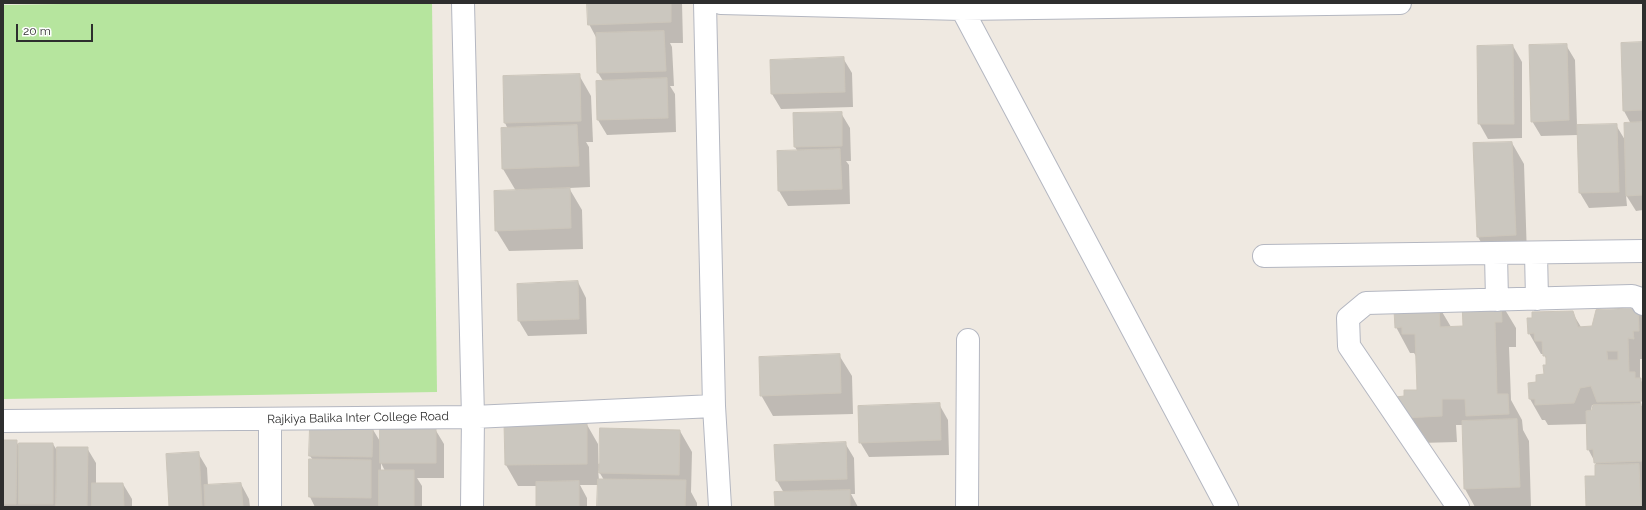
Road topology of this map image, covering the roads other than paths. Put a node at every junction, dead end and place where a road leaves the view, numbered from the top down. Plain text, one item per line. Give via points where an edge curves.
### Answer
1 (463, 3) edge
2 (705, 3) edge
3 (721, 3) edge
4 (1400, 3) edge
5 (962, 9) junction
6 (1643, 251) edge
7 (1536, 253) junction
8 (1496, 254) junction
9 (1264, 256) dead end
10 (1537, 299) junction
11 (1496, 300) junction
12 (1643, 304) edge
13 (968, 340) dead end
14 (714, 406) junction
15 (473, 417) junction
16 (270, 419) junction
17 (3, 421) edge
18 (270, 507) edge
19 (472, 507) edge
20 (720, 507) edge
21 (967, 507) edge
22 (1227, 507) edge
23 (1458, 507) edge

1 - 15 street
2 - 14 street
3 - 5 street
4 - 5 street
5 - 22 street
6 - 7 street
7 - 8 street
7 - 10 street
8 - 9 street
8 - 11 street
10 - 11 street
10 - 12 street via 1632,296 1641,299
11 - 23 street via 1366,303 1348,318 1349,346
13 - 21 street
14 - 15 street, Rajkiya Balika Inter College Road
14 - 20 street
15 - 16 street, Rajkiya Balika Inter College Road
15 - 19 street
16 - 17 street, Rajkiya Balika Inter College Road
16 - 18 street

